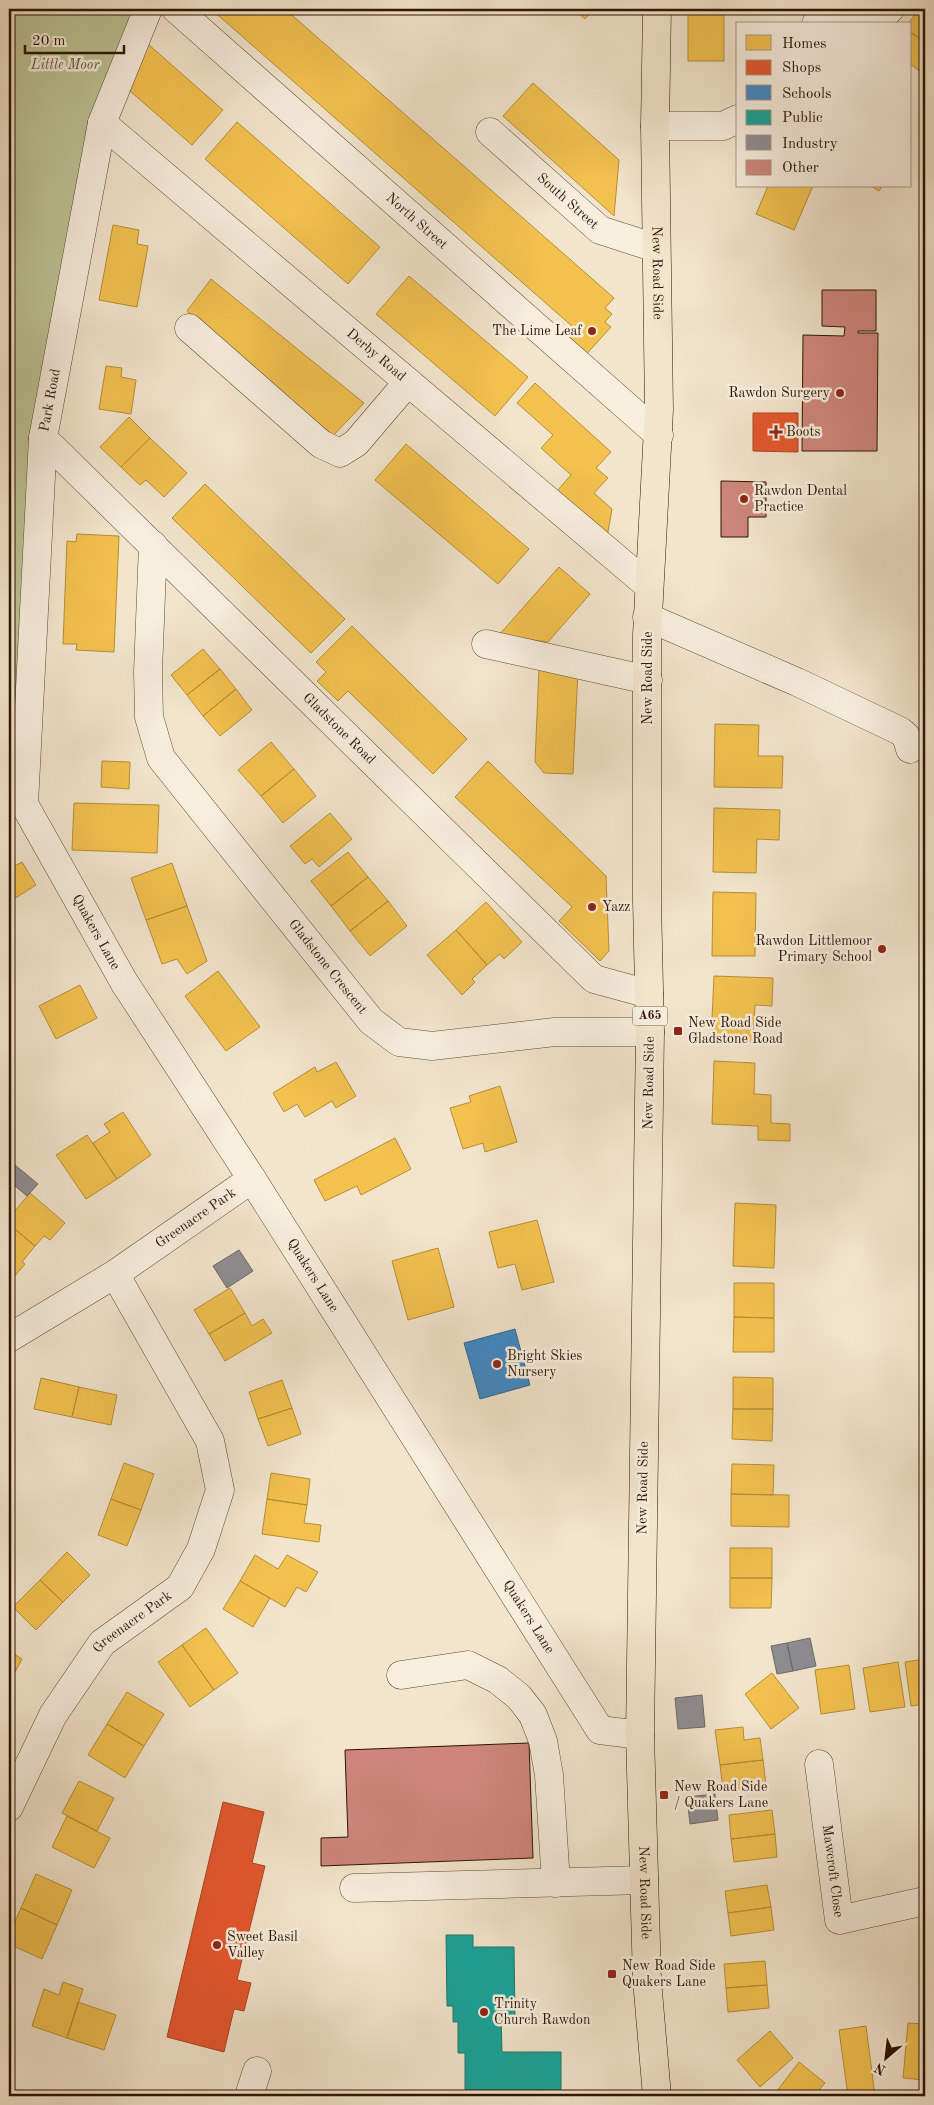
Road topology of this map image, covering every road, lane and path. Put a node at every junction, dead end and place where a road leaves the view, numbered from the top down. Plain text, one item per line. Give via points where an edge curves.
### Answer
1 (148, 9) edge
2 (176, 9) edge
3 (657, 9) edge
4 (890, 9) edge
5 (827, 16) edge
6 (736, 120) edge
7 (102, 123) junction
8 (655, 126) junction
9 (490, 132) dead end
10 (656, 248) junction
11 (189, 328) dead end
12 (408, 382) junction
13 (659, 434) junction
14 (43, 438) junction
15 (153, 545) junction
16 (648, 586) junction
17 (648, 617) junction
18 (486, 644) dead end
19 (648, 680) junction
20 (910, 749) dead end
21 (16, 794) edge
22 (649, 994) junction
23 (650, 1032) junction
24 (252, 1180) junction
25 (116, 1274) junction
26 (9, 1338) edge
27 (401, 1675) dead end
28 (640, 1735) junction
29 (819, 1764) dead end
30 (9, 1807) edge
31 (644, 1880) junction
32 (556, 1883) junction
33 (354, 1888) dead end
34 (925, 1901) edge
35 (657, 2096) edge

1 - 7 street, Park Road
2 - 13 street, North Street
3 - 8 main road, New Road Side / A65
4 - 5 street via 875,22
6 - 8 street via 724,126
7 - 12 street, Derby Road
7 - 14 street, Park Road
8 - 10 main road, New Road Side / A65
9 - 10 street, South Street via 600,230
10 - 13 main road, New Road Side / A65
11 - 12 street via 321,444 340,453 356,443
12 - 16 street, Derby Road
13 - 16 main road, New Road Side / A65
14 - 15 street, Gladstone Road
14 - 21 street, Park Road
15 - 22 street, Gladstone Road via 594,979
15 - 23 street, Gladstone Crescent via 149,717 161,758 372,1021 399,1042 432,1046 555,1032
16 - 17 main road, New Road Side / A65
17 - 19 main road, New Road Side / A65
17 - 20 street via 900,731 906,736
18 - 19 street
19 - 22 main road, New Road Side / A65
21 - 24 street, Quakers Lane via 124,982
22 - 23 main road, New Road Side / A65
23 - 28 main road, New Road Side / A65
24 - 25 street, Greenacre Park
24 - 28 street, Quakers Lane via 600,1730
25 - 26 street, Greenacre Park
25 - 30 street, Greenacre Park via 210,1441 220,1490 201,1549 180,1587 102,1642 53,1715
27 - 32 street via 468,1665 498,1680 533,1715 549,1775
28 - 31 main road, New Road Side / A65
29 - 34 street, Mawcroft Close via 839,1920
31 - 32 street
31 - 35 main road, New Road Side / A65 via 650,2023
32 - 33 street

